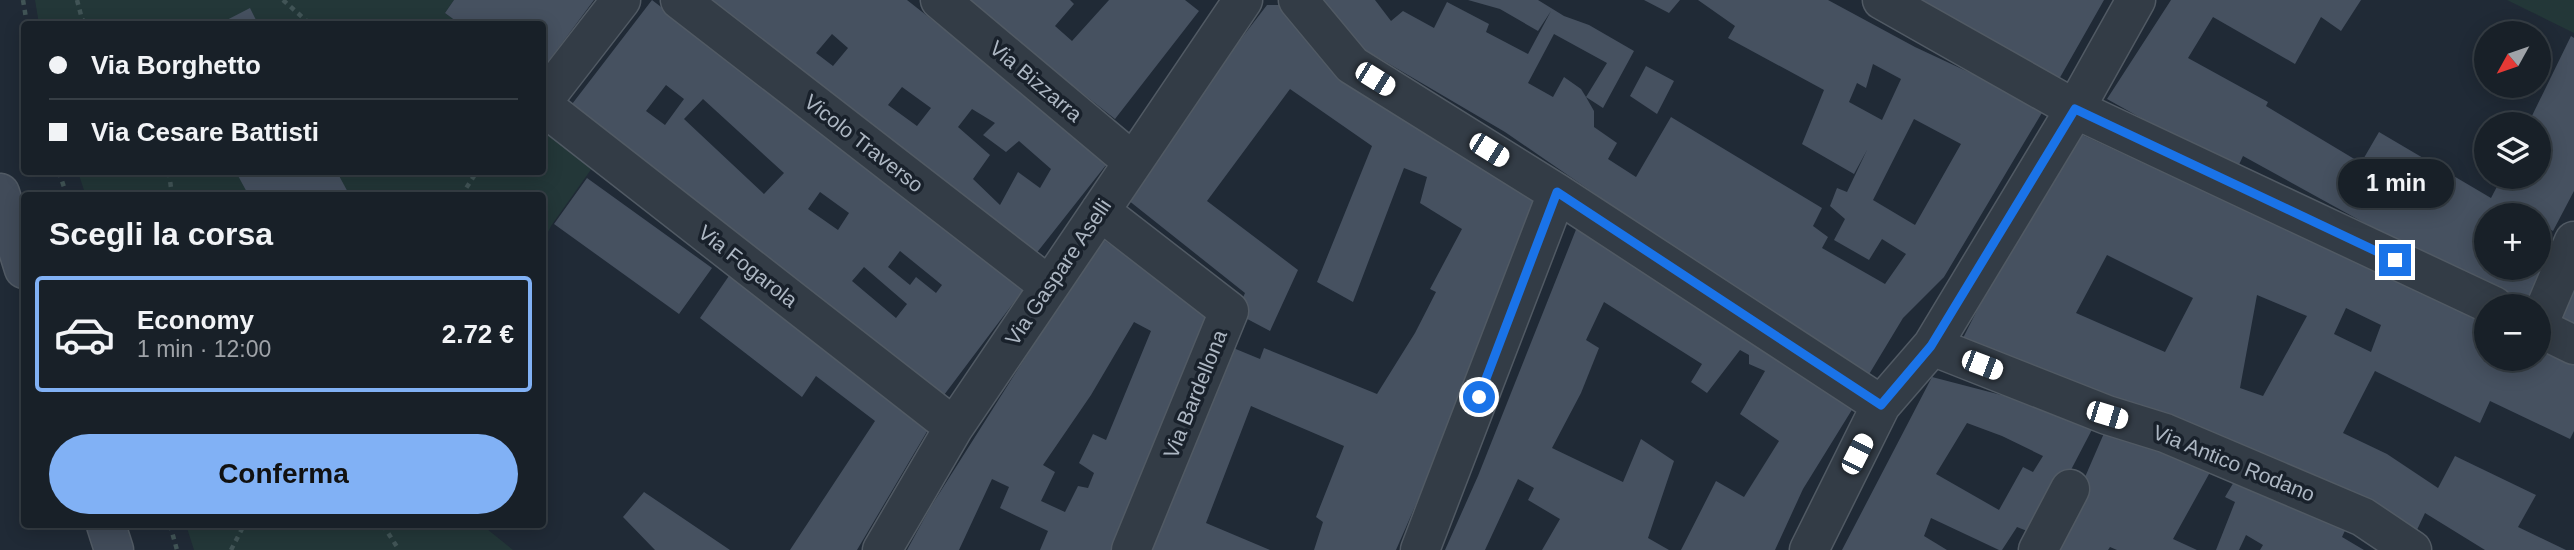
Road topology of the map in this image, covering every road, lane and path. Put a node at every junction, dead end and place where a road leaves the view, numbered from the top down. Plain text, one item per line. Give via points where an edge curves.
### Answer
1 (23, 0) edge
2 (77, 0) edge
3 (283, 0) edge
4 (621, 0) edge
5 (680, 0) edge
6 (940, 0) edge
7 (1298, 0) edge
8 (1882, 0) edge
9 (2136, 0) edge
10 (1233, 4) edge
11 (26, 21) edge
12 (84, 21) edge
13 (307, 21) edge
14 (546, 99) edge
15 (546, 107) edge
16 (2075, 109) junction
17 (1133, 162) junction
18 (60, 175) edge
19 (473, 175) edge
20 (66, 192) edge
21 (464, 192) edge
22 (1557, 192) junction
23 (0, 193) edge
24 (1100, 211) junction
25 (2574, 241) edge
26 (21, 260) edge
27 (1049, 286) junction
28 (2551, 296) edge
29 (2474, 297) edge
30 (2551, 332) edge
31 (2574, 345) edge
32 (1931, 346) junction
33 (1881, 405) junction
34 (954, 427) junction
35 (2070, 489) dead end
36 (107, 528) edge
37 (171, 528) edge
38 (242, 528) edge
39 (385, 528) edge
40 (114, 550) edge
41 (177, 550) edge
42 (231, 550) edge
43 (399, 550) edge
44 (882, 550) edge
45 (1131, 550) edge
46 (1420, 550) edge
47 (1809, 550) edge
48 (2038, 550) edge
49 (2412, 550) edge

1 - 11 path
2 - 12 path
3 - 13 path
4 - 14 street
5 - 27 street, Vicolo Traverso
6 - 17 street, Via Bizzarra
7 - 22 street via 1352,65
8 - 16 street
9 - 16 street
10 - 17 street, Via Gaspare Aselli
15 - 34 street, Via Fogarola
16 - 29 street
16 - 32 street
17 - 24 street, Via Gaspare Aselli
18 - 20 path
19 - 21 path
22 - 33 street
22 - 46 street
23 - 26 main road
24 - 27 street, Via Gaspare Aselli
24 - 45 street, Via Bardellona via 1229,311
25 - 28 street
27 - 34 street, Via Gaspare Aselli
30 - 31 street
32 - 33 street
32 - 49 street, Via Antico Rodano via 2165,433 2314,496 2363,517
33 - 47 street
34 - 44 street, Via Gaspare Aselli
35 - 48 street
36 - 40 main road
37 - 41 path
38 - 42 path
39 - 43 path

